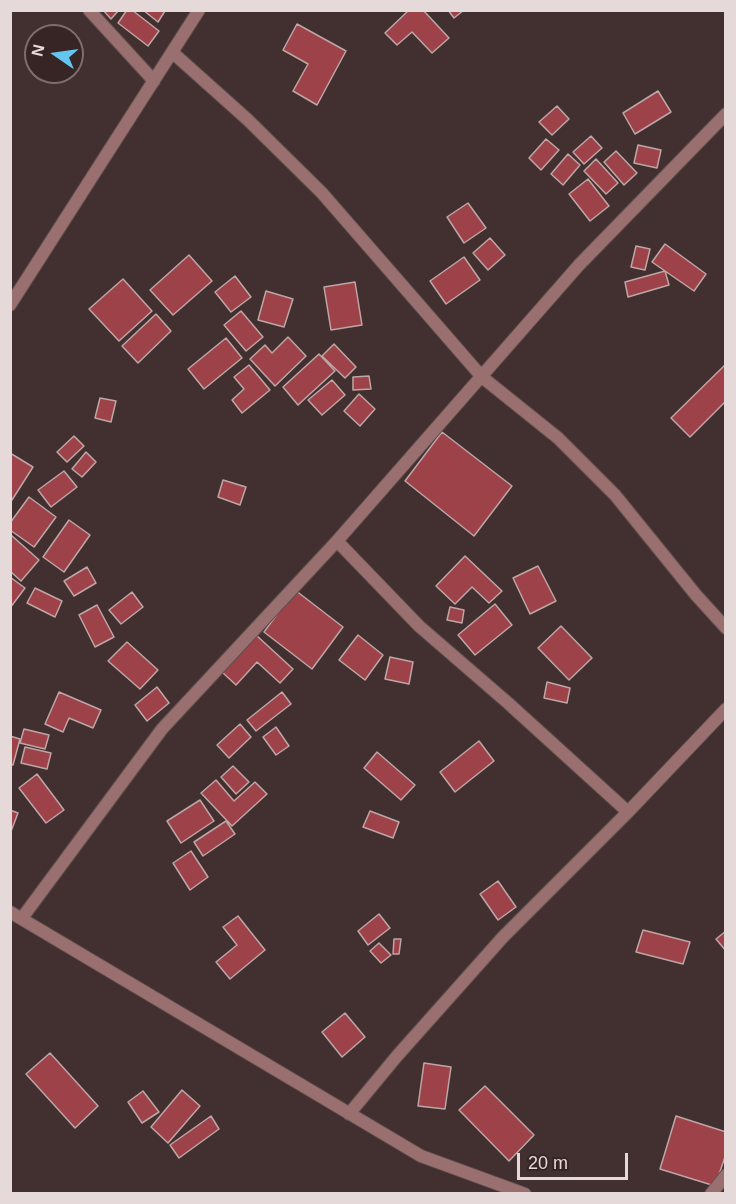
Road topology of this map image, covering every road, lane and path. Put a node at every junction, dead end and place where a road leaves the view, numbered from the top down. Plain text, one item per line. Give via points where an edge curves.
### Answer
1 (89, 10) edge
2 (199, 10) edge
3 (172, 52) junction
4 (154, 81) junction
5 (726, 114) edge
6 (10, 305) edge
7 (482, 377) junction
8 (337, 541) junction
9 (726, 628) edge
10 (726, 709) edge
11 (628, 812) junction
12 (10, 912) edge
13 (22, 918) junction
14 (350, 1114) junction
15 (726, 1175) edge
16 (525, 1194) edge
17 (711, 1194) edge

1 - 4 street
2 - 3 street
3 - 4 street
3 - 7 street via 322,193
4 - 6 street
5 - 7 street via 579,265
7 - 8 street
7 - 9 street via 558,438 615,495
8 - 11 street via 419,626
8 - 13 street via 162,729
10 - 11 street
11 - 14 street via 503,937
12 - 13 street
13 - 14 street
14 - 16 street via 421,1156
15 - 17 street

